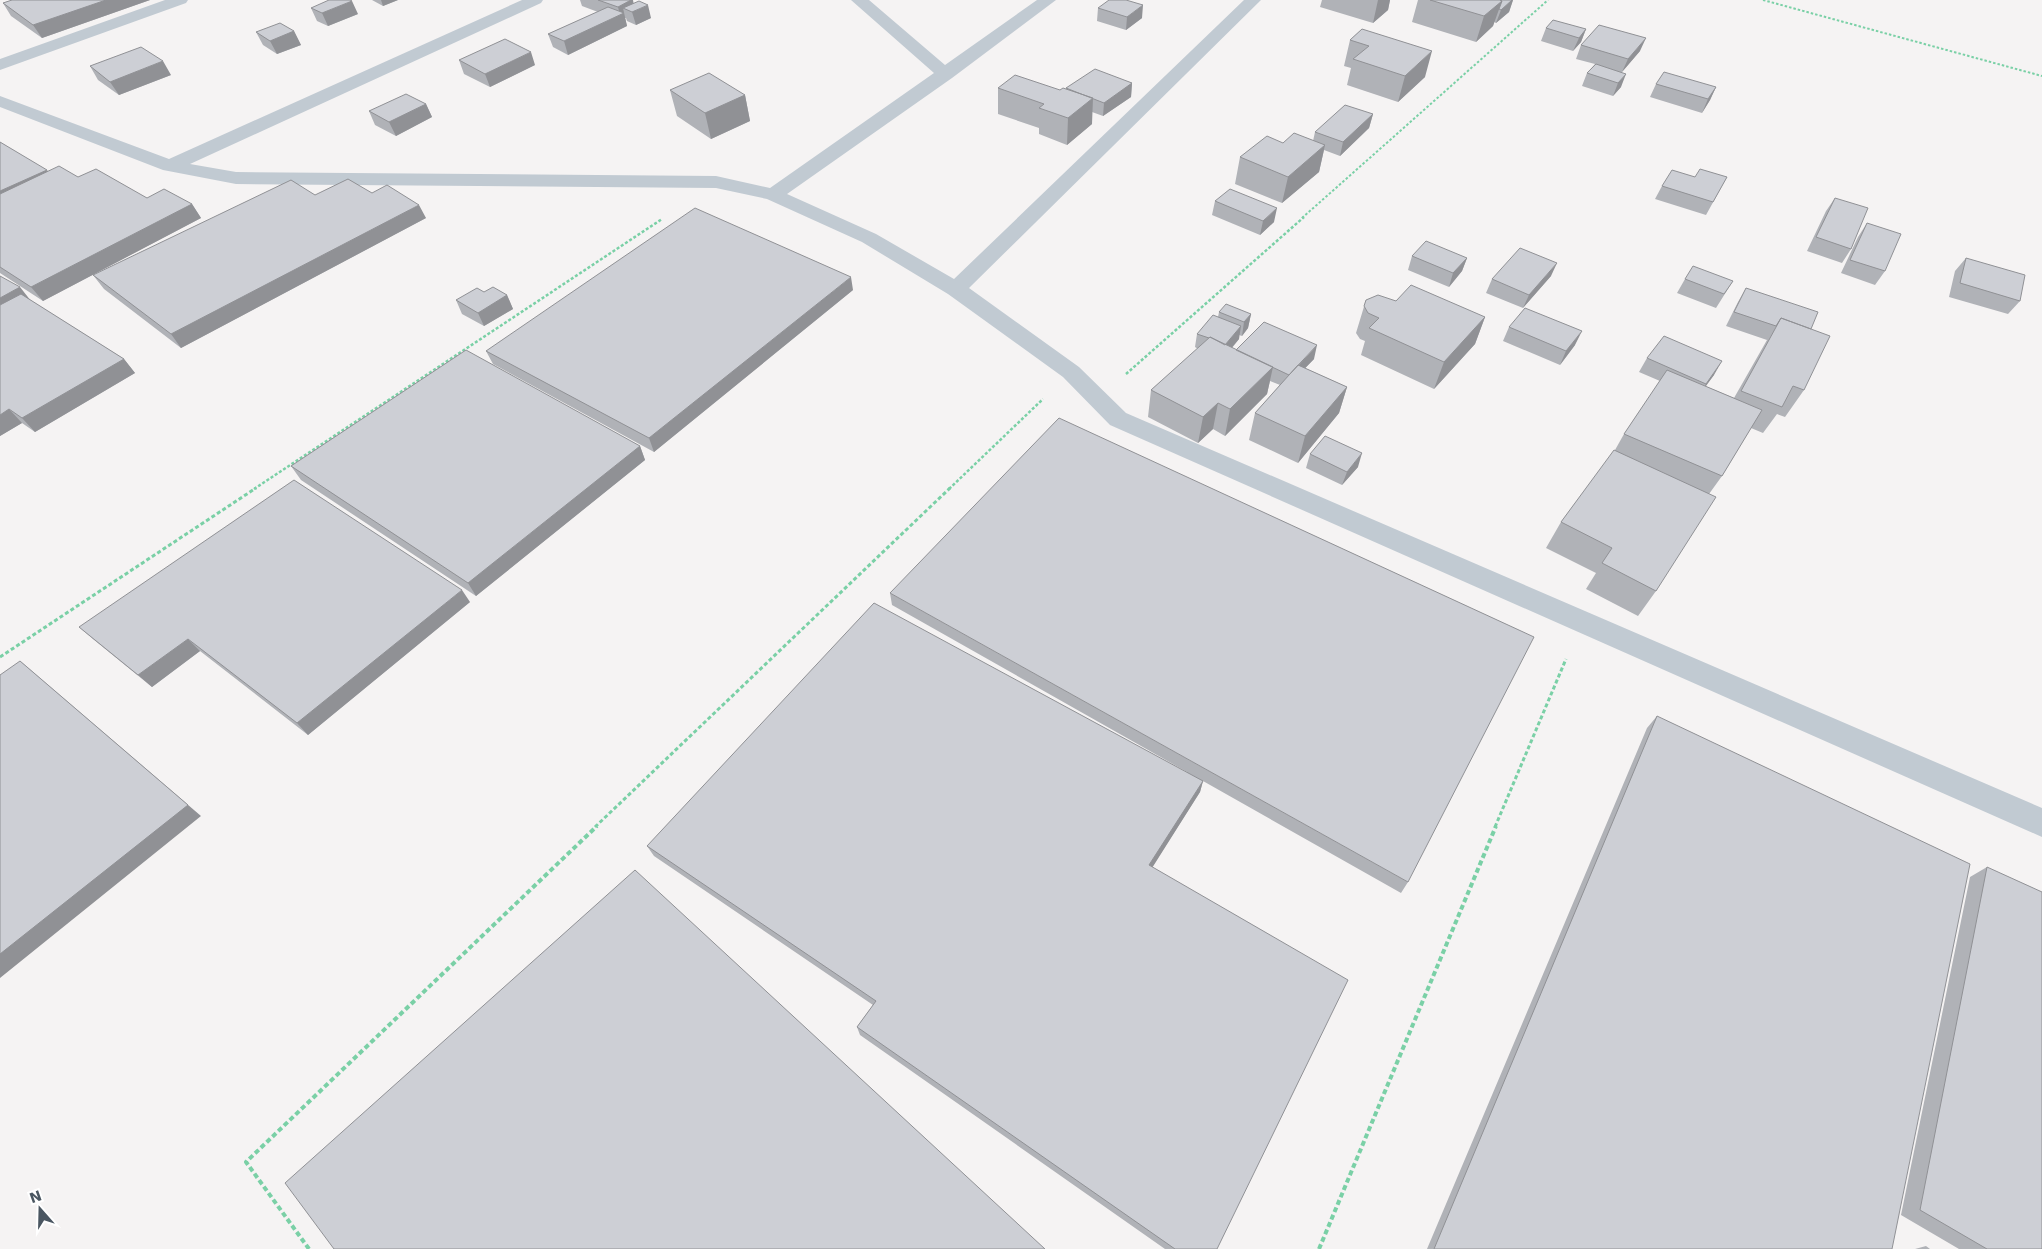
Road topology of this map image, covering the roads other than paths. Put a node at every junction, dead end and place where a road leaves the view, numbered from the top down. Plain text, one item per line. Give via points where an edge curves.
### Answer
1 (180, 0) edge
2 (535, 0) edge
3 (859, 0) edge
4 (1048, 0) edge
5 (1253, 0) edge
6 (0, 65) edge
7 (946, 74) junction
8 (0, 101) edge
9 (170, 166) junction
10 (773, 195) junction
11 (956, 289) junction
12 (2042, 823) edge

1 - 6 street
2 - 9 street
3 - 7 street
4 - 7 street
5 - 11 street
7 - 10 street
8 - 9 street
9 - 10 street via 236,178 716,182
10 - 11 street via 869,238
11 - 12 street via 1071,372 1118,419

